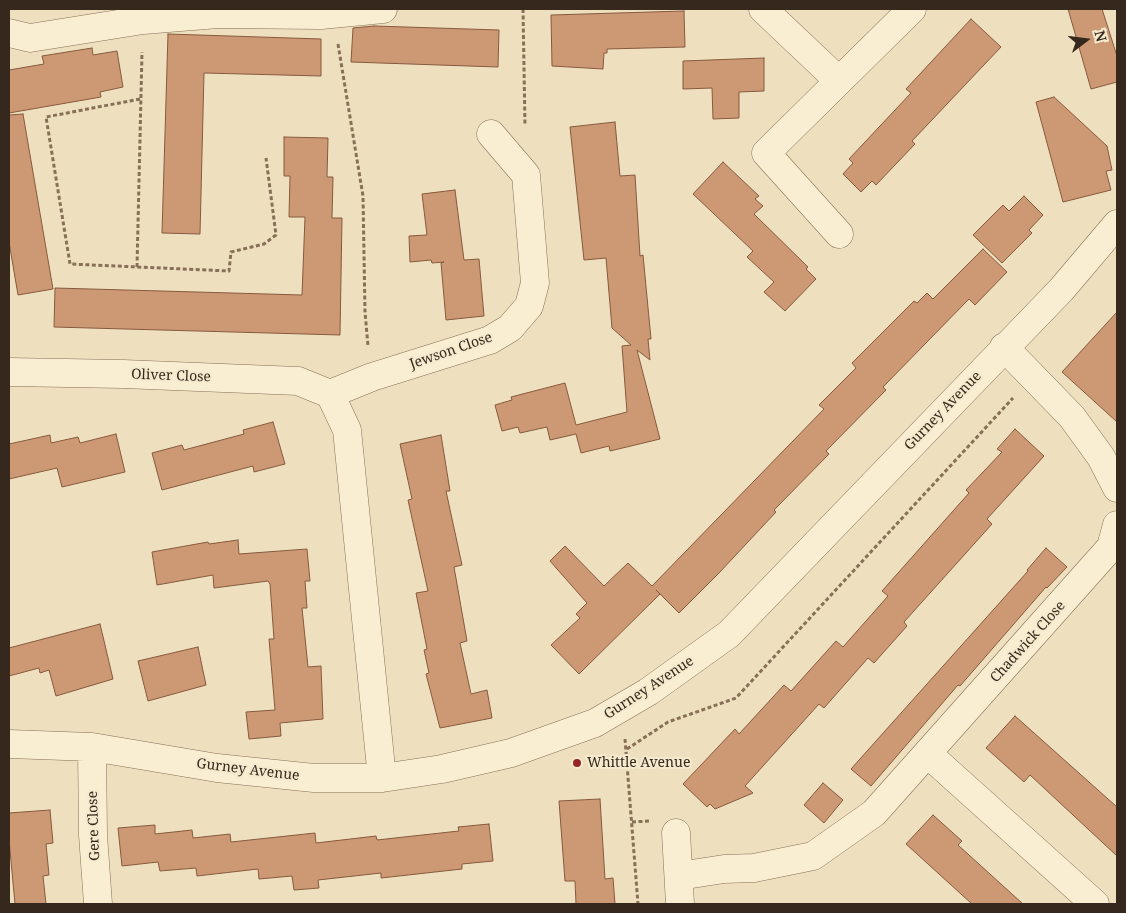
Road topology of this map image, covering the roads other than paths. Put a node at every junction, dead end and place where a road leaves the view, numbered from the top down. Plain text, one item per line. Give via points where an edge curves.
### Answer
1 (383, 9) edge
2 (763, 9) edge
3 (912, 9) edge
4 (9, 33) edge
5 (838, 80) junction
6 (490, 134) dead end
7 (1117, 224) edge
8 (839, 234) dead end
9 (1004, 347) junction
10 (9, 372) edge
11 (330, 394) junction
12 (1117, 488) edge
13 (1117, 524) edge
14 (9, 744) edge
15 (92, 747) junction
16 (928, 754) junction
17 (382, 778) junction
18 (676, 833) dead end
19 (679, 876) junction
20 (98, 904) edge
21 (680, 904) edge
22 (1095, 904) edge

1 - 4 street via 333,14 218,14 143,20 30,38
2 - 5 street
3 - 5 street
5 - 8 street via 766,153
6 - 11 street, Jewson Close via 526,175 534,283 529,306 510,328 490,340 372,377
7 - 9 street, Gurney Avenue via 1061,290
9 - 12 street via 1072,417 1101,457
9 - 17 street, Gurney Avenue via 729,634 648,692 595,723 511,752 442,769
10 - 11 street, Oliver Close via 298,381
11 - 17 street via 346,430
13 - 16 street, Chadwick Close via 1111,547
14 - 15 street, Gurney Avenue
15 - 17 street, Gurney Avenue via 226,769 314,778
15 - 20 street, Gere Close
16 - 19 street, Chadwick Close via 874,814 814,856 754,868
16 - 22 street
18 - 19 street
19 - 21 street

